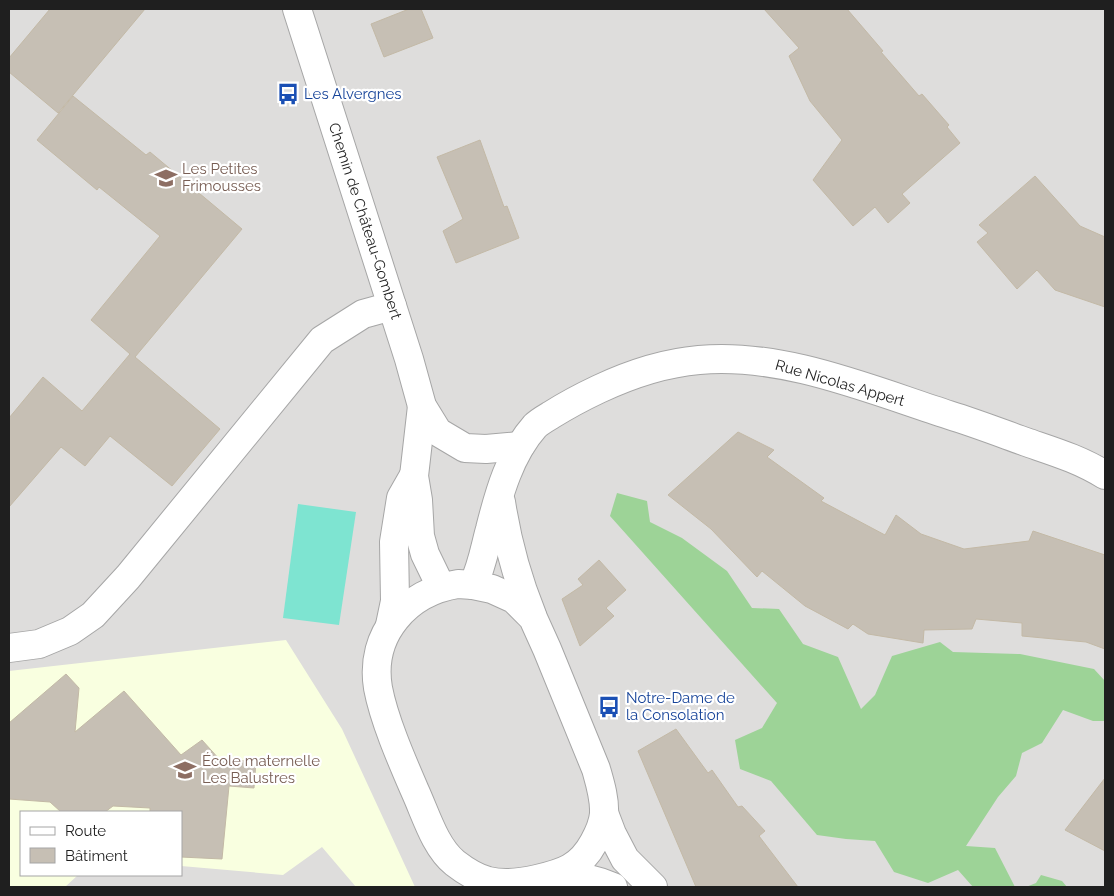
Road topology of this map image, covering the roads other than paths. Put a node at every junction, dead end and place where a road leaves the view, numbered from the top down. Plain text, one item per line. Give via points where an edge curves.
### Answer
1 (297, 9) edge
2 (392, 306) junction
3 (422, 406) junction
4 (520, 446) junction
5 (1105, 475) edge
6 (414, 476) junction
7 (499, 494) junction
8 (473, 585) junction
9 (441, 587) junction
10 (533, 618) junction
11 (390, 625) junction
12 (9, 648) edge
13 (604, 813) junction
14 (445, 853) junction
15 (558, 874) junction
16 (515, 885) edge
17 (451, 887) edge
18 (613, 887) edge
19 (653, 887) edge

1 - 2 street, Chemin de Château-Gombert
2 - 3 street, Chemin de Château-Gombert
2 - 12 street via 363,314 322,340 128,577 93,615 70,631 39,644
3 - 4 street, Chemin de Château-Gombert via 438,432 465,448
3 - 6 street, Chemin de Château-Gombert
4 - 5 street, Rue Nicolas Appert via 536,424 574,400 619,380 680,363 751,360 787,365 960,419 1083,462
4 - 7 street, Rue Nicolas Appert
6 - 9 street, Chemin de Château-Gombert via 424,554
6 - 11 street, Chemin de Château-Gombert via 401,498 394,550 395,601
7 - 8 street, Rue Nicolas Appert
7 - 10 street via 510,552
8 - 9 street
8 - 10 street via 514,599
9 - 11 street via 404,608
10 - 13 street via 596,769
11 - 14 street via 378,665 378,688 412,785
13 - 15 street via 598,834 584,858
13 - 19 street via 626,859
14 - 16 street via 468,872 486,880
14 - 17 street
15 - 16 street
15 - 18 street via 600,881

